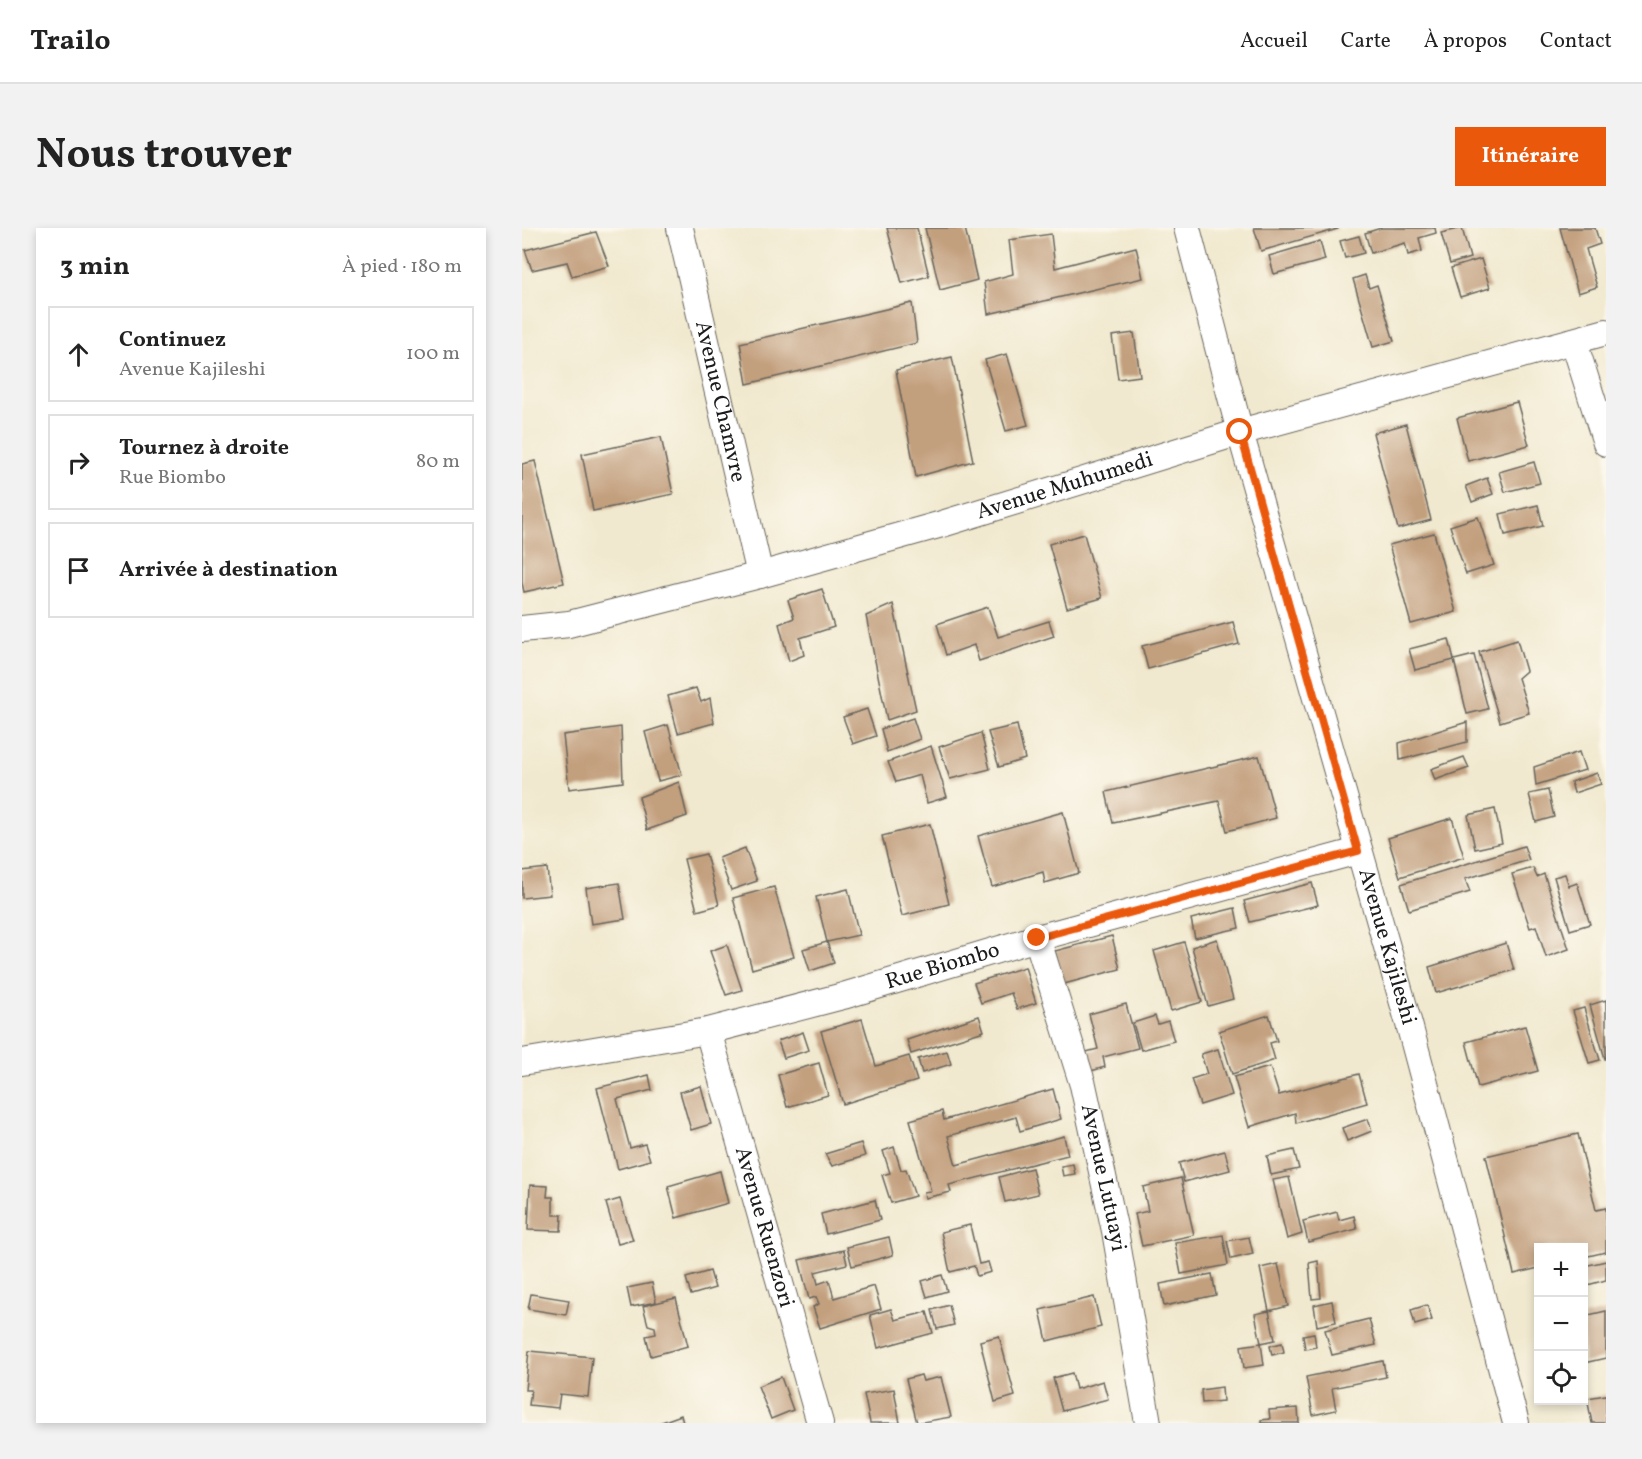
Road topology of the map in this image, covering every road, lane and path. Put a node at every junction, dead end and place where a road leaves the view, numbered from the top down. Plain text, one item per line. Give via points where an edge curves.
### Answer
1 (680, 228) edge
2 (1187, 228) edge
3 (1606, 332) edge
4 (1574, 342) junction
5 (1240, 432) junction
6 (1606, 443) edge
7 (760, 575) junction
8 (522, 629) edge
9 (1358, 851) junction
10 (1037, 938) junction
11 (708, 1031) junction
12 (522, 1062) edge
13 (820, 1423) edge
14 (1148, 1423) edge
15 (1516, 1423) edge

1 - 7 street, Avenue Chamvre
2 - 5 street, Avenue Kajileshi
3 - 4 street, Avenue Muhumedi
4 - 5 street, Avenue Muhumedi
4 - 6 street
5 - 7 street, Avenue Muhumedi via 942,524
5 - 9 street, Avenue Kajileshi
7 - 8 street, Avenue Muhumedi via 569,624
9 - 10 street, Rue Biombo
9 - 15 street, Avenue Kajileshi via 1409,1024
10 - 11 street, Rue Biombo via 843,996
10 - 14 street, Avenue Lutuayi via 1083,1085 1115,1230
11 - 12 street, Rue Biombo
11 - 13 street, Avenue Ruenzori

